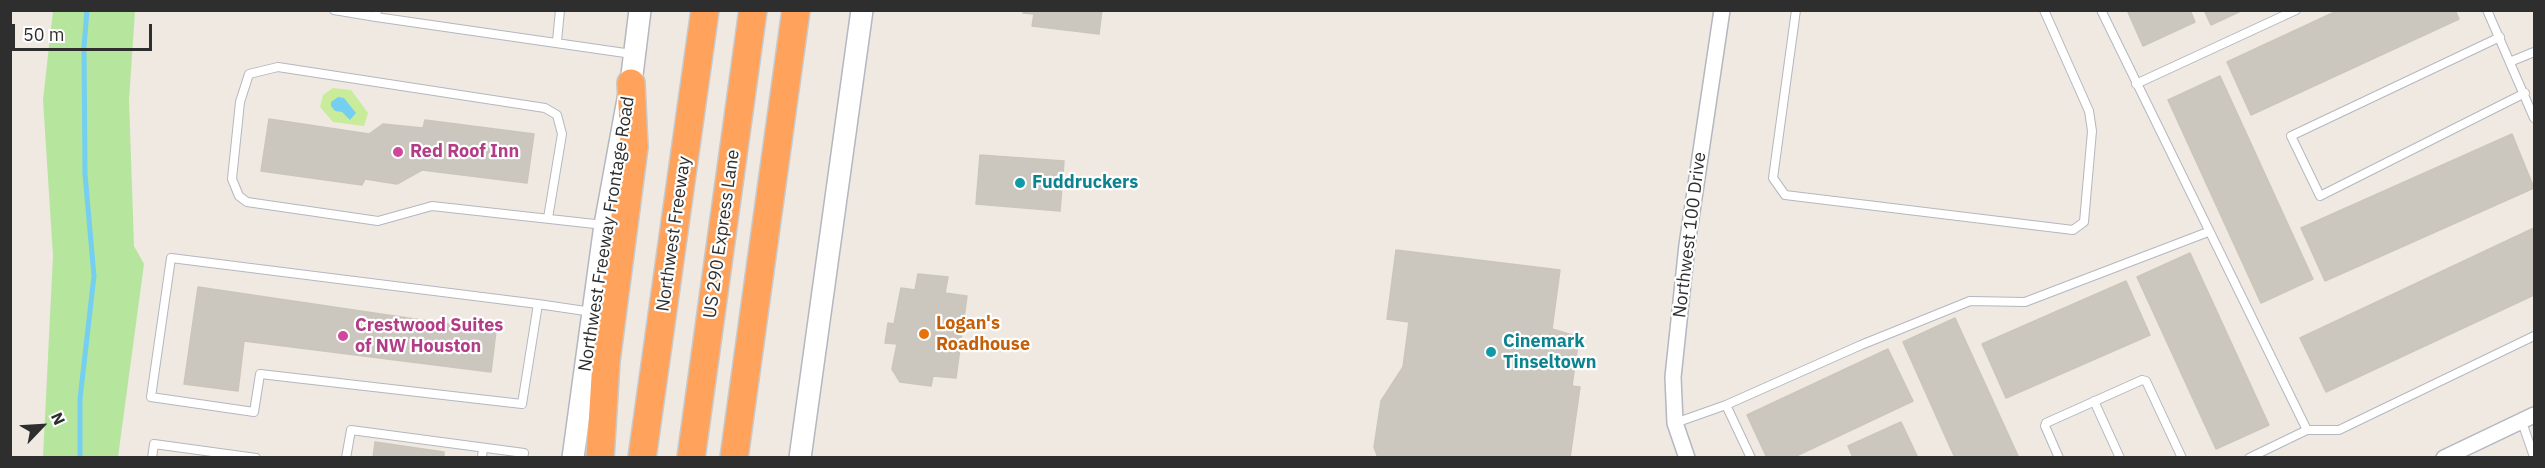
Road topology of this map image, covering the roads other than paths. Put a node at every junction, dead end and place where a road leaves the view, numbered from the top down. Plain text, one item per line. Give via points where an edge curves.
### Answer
1 (334, 10) edge
2 (560, 10) edge
3 (640, 10) edge
4 (705, 10) edge
5 (753, 10) edge
6 (796, 10) edge
7 (862, 10) edge
8 (1722, 10) edge
9 (1796, 10) edge
10 (2044, 10) edge
11 (2101, 10) edge
12 (2296, 10) edge
13 (2487, 10) edge
14 (376, 14) edge
15 (2500, 37) junction
16 (557, 41) junction
17 (2535, 52) edge
18 (634, 54) junction
19 (2512, 61) junction
20 (631, 83) junction
21 (2136, 84) junction
22 (2525, 93) junction
23 (2535, 117) edge
24 (548, 218) junction
25 (605, 225) junction
26 (2208, 232) junction
27 (538, 304) junction
28 (594, 312) junction
29 (2535, 336) edge
30 (2094, 401) junction
31 (1726, 405) junction
32 (2530, 418) edge
33 (1675, 423) junction
34 (2307, 430) junction
35 (483, 448) junction
36 (2535, 457) edge
37 (152, 458) edge
38 (256, 458) edge
39 (346, 458) edge
40 (482, 458) edge
41 (523, 458) edge
42 (573, 458) edge
43 (600, 458) edge
44 (642, 458) edge
45 (691, 458) edge
46 (734, 458) edge
47 (800, 458) edge
48 (1687, 458) edge
49 (1751, 458) edge
50 (2059, 458) edge
51 (2120, 458) edge
52 (2182, 458) edge
53 (2249, 458) edge
54 (2444, 458) edge

1 - 14 lane
2 - 16 lane
3 - 18 main road, Northwest Freeway Frontage Road
4 - 44 highway, Northwest Freeway
5 - 45 highway, US 290 Express Lane
6 - 46 highway
7 - 47 main road
8 - 33 street, Northwest 100 Drive via 1687,245 1673,377
9 - 10 lane via 1773,178 1785,195 2073,230 2084,222 2092,132 2089,111
11 - 21 lane
12 - 21 lane
13 - 15 lane
14 - 16 lane
15 - 19 lane
15 - 22 lane via 2291,136 2320,196
16 - 18 lane
17 - 19 lane
18 - 20 main road, Northwest Freeway Frontage Road
19 - 22 lane
20 - 25 main road, Northwest Freeway Frontage Road
20 - 43 highway via 634,147 606,361
21 - 26 lane
22 - 23 lane
24 - 24 lane via 432,206 378,221 247,202 239,196 232,179 240,102 249,74 278,67 545,108 557,116 562,134
24 - 25 lane
25 - 28 main road, Northwest Freeway Frontage Road
26 - 31 lane via 2025,302 1970,302
26 - 34 lane
27 - 27 lane via 171,258 151,397 254,412 260,374 522,404
27 - 28 lane
28 - 42 main road, Northwest Freeway Frontage Road
29 - 34 lane via 2339,430
30 - 50 lane via 2046,423
30 - 51 lane
30 - 52 lane via 2146,381
31 - 33 lane
31 - 49 lane
32 - 36 lane
32 - 54 street
33 - 48 street, Northwest 100 Drive
34 - 53 lane
35 - 39 lane via 351,430
35 - 40 lane
35 - 41 lane via 524,453
37 - 38 lane via 154,444

